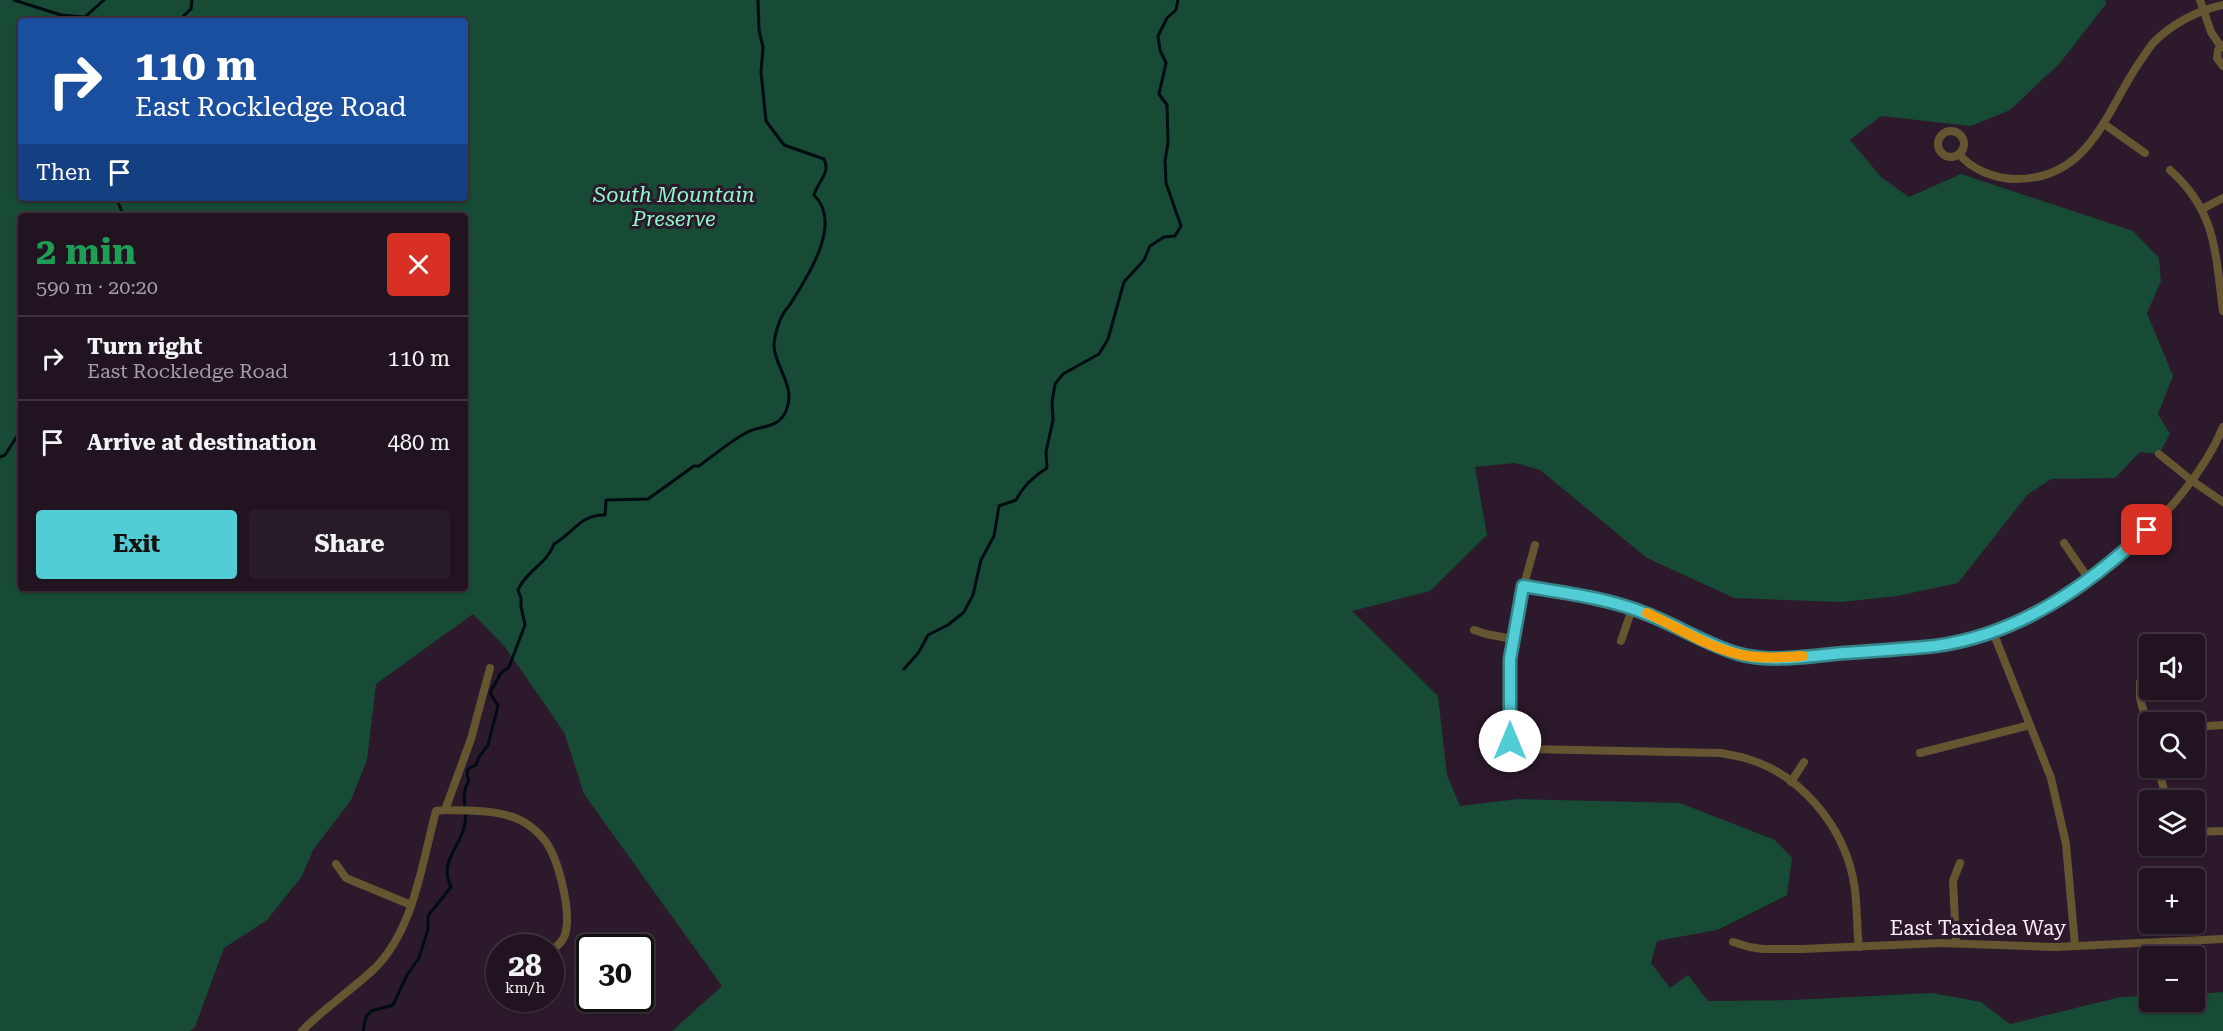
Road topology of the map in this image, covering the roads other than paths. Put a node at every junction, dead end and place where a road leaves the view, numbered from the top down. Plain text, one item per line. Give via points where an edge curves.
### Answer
1 (2200, 0) edge
2 (2223, 6) edge
3 (2204, 10) junction
4 (2222, 46) edge
5 (2223, 66) edge
6 (2104, 124) junction
7 (2145, 153) dead end
8 (1959, 154) dead end
9 (2170, 171) dead end
10 (2223, 198) edge
11 (2202, 209) junction
12 (2223, 311) edge
13 (2223, 427) edge
14 (2159, 453) dead end
15 (2191, 480) junction
16 (2223, 502) edge
17 (2064, 543) dead end
18 (1535, 545) dead end
19 (2090, 581) junction
20 (1523, 586) junction
21 (1632, 609) junction
22 (1474, 630) dead end
23 (1993, 632) junction
24 (1513, 639) junction
25 (1621, 641) dead end
26 (490, 668) dead end
27 (2030, 725) junction
28 (2223, 725) edge
29 (2205, 726) edge
30 (1920, 753) dead end
31 (1804, 762) dead end
32 (1791, 782) junction
33 (445, 810) junction
34 (2223, 831) edge
35 (2205, 832) edge
36 (1960, 863) dead end
37 (336, 864) dead end
38 (411, 904) junction
39 (564, 937) edge
40 (2223, 939) edge
41 (1733, 942) dead end
42 (1956, 943) junction
43 (2074, 946) junction
44 (1859, 947) junction
45 (302, 1031) edge

1 - 3 street
2 - 3 street
3 - 4 street via 2211,32
3 - 6 street via 2192,14 2154,42
4 - 5 street via 2217,58
6 - 7 street
6 - 8 street via 2073,161 2033,179 2007,178 1982,171
9 - 11 street
10 - 11 street
11 - 12 street via 2211,228
13 - 15 street
14 - 15 street
15 - 16 street
15 - 19 street via 2160,518
17 - 19 street
18 - 20 street
19 - 23 street via 2035,614
20 - 21 street
20 - 24 street
21 - 23 street via 1722,648 1764,658 1936,645
21 - 25 street
22 - 24 street
23 - 27 street
24 - 32 street via 1510,741 1527,749 1721,753 1749,759
26 - 33 street via 471,739
27 - 30 street
27 - 43 street via 2050,778 2066,844
28 - 29 street
31 - 32 street
32 - 44 street via 1830,822 1850,863
33 - 38 street via 436,811
33 - 39 street via 500,813 522,821 544,840 556,860 568,916
34 - 35 street
36 - 42 street via 1953,881
37 - 38 street via 346,878
38 - 45 street via 395,943 376,967
40 - 43 street, East Taxidea Way
41 - 44 street, East Taxidea Way via 1763,949
42 - 43 street, East Taxidea Way
42 - 44 street, East Taxidea Way

